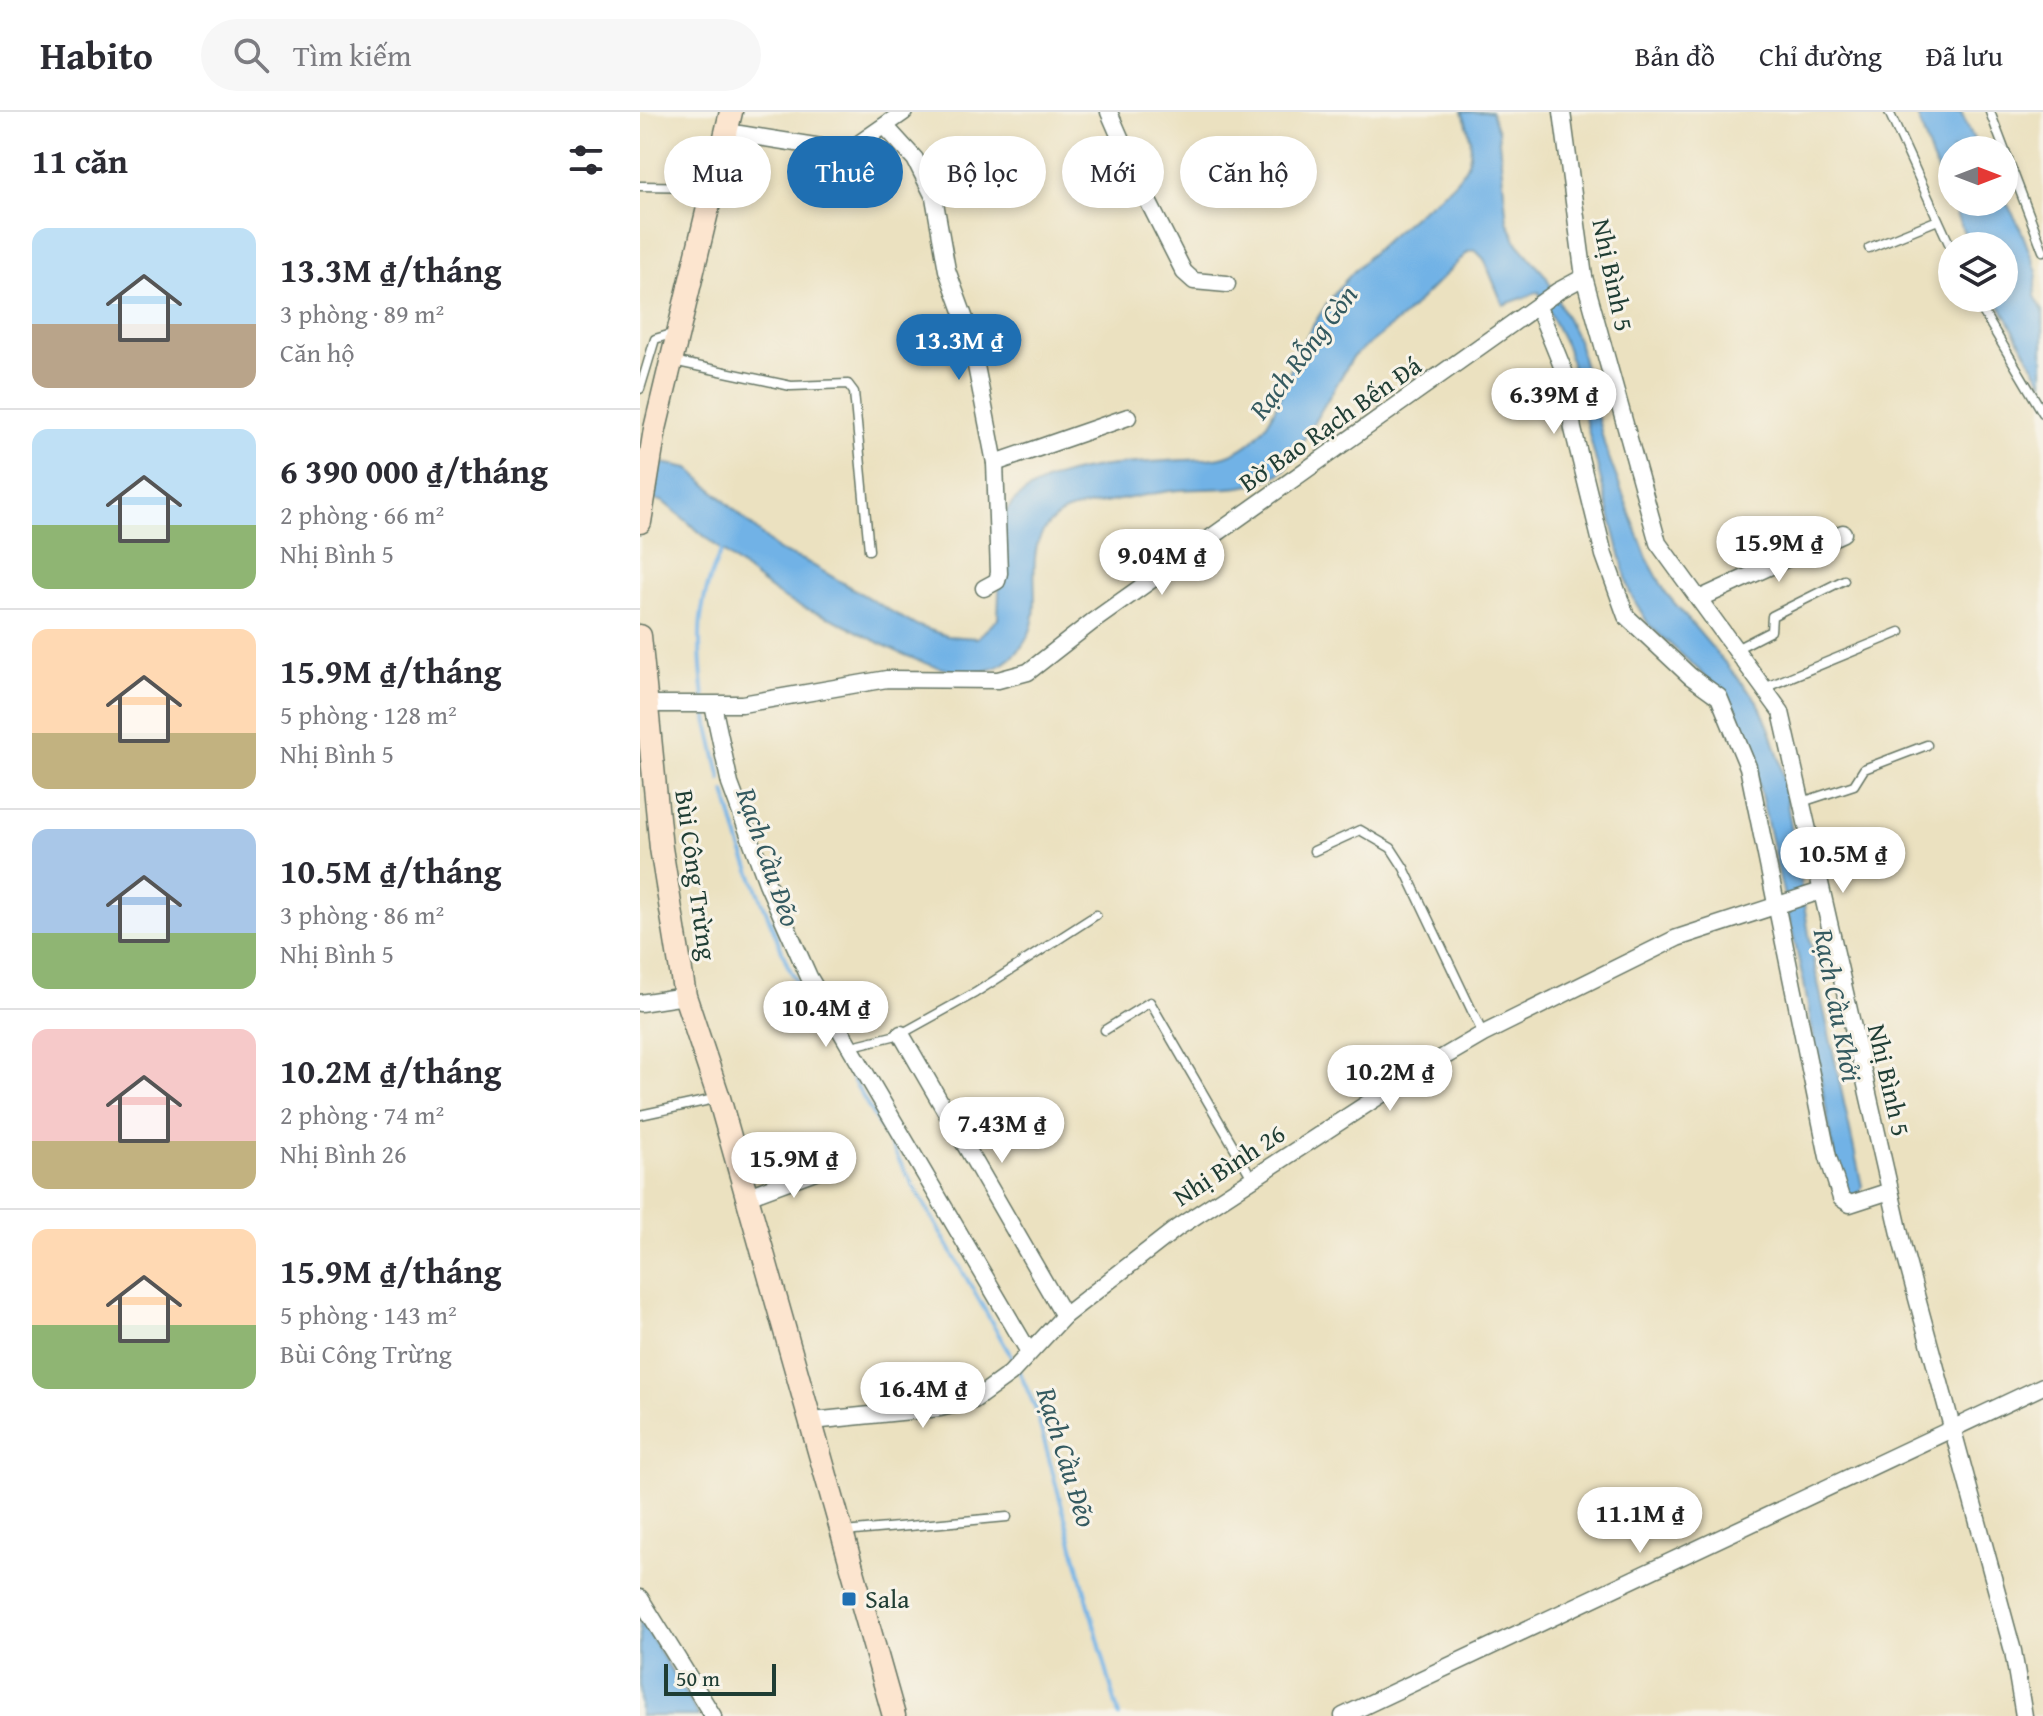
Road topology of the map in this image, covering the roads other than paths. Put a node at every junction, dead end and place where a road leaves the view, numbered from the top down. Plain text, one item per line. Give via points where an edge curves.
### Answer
1 (904, 112) edge
2 (1109, 112) edge
3 (1562, 112) edge
4 (1889, 112) edge
5 (1990, 112) edge
6 (729, 122) edge
7 (885, 126) junction
8 (640, 186) edge
9 (664, 187) edge
10 (710, 208) edge
11 (1938, 220) junction
12 (1944, 232) edge
13 (1869, 248) dead end
14 (2043, 251) edge
15 (1584, 277) junction
16 (1227, 284) dead end
17 (1540, 304) junction
18 (1983, 312) edge
19 (680, 331) junction
20 (672, 360) junction
21 (640, 389) edge
22 (2043, 413) edge
23 (1128, 417) dead end
24 (995, 463) junction
25 (641, 514) edge
26 (640, 522) edge
27 (1843, 533) dead end
28 (869, 550) dead end
29 (1844, 580) dead end
30 (984, 588) dead end
31 (1699, 599) junction
32 (1900, 632) dead end
33 (640, 636) edge
34 (1736, 650) junction
35 (1763, 688) junction
36 (649, 704) junction
37 (710, 705) junction
38 (1927, 745) dead end
39 (1801, 803) junction
40 (1314, 851) dead end
41 (1816, 892) junction
42 (1778, 903) junction
43 (1096, 915) dead end
44 (685, 996) junction
45 (640, 1003) edge
46 (1105, 1030) dead end
47 (901, 1034) junction
48 (1483, 1034) junction
49 (847, 1047) junction
50 (719, 1098) junction
51 (640, 1115) edge
52 (826, 1167) dead end
53 (1252, 1179) junction
54 (1890, 1191) junction
55 (748, 1196) junction
56 (1064, 1316) junction
57 (1027, 1355) junction
58 (2043, 1386) edge
59 (812, 1421) junction
60 (1954, 1429) junction
61 (1007, 1517) dead end
62 (843, 1532) junction
63 (640, 1598) edge
64 (713, 1716) edge
65 (894, 1716) edge
66 (1343, 1716) edge
67 (2024, 1716) edge

1 - 7 street
2 - 16 street via 1184,272 1194,281
3 - 15 street, Nhị Bình 5
4 - 11 lane
5 - 14 lane
6 - 7 street via 834,149 854,147
7 - 24 street via 915,159 934,197 947,270 969,330
8 - 9 lane
10 - 19 street
11 - 12 lane
11 - 13 lane
15 - 17 street, Bờ Bao Rạch Bến Đá
15 - 31 street, Nhị Bình 5 via 1658,543
17 - 37 street, Bờ Bao Rạch Bến Đá via 1028,672 998,680 887,679
17 - 42 street via 1566,376 1573,429 1604,555 1626,616 1719,697 1748,767
18 - 22 lane
19 - 20 street
19 - 21 lane via 655,339
20 - 25 street
20 - 28 lane via 791,386 848,384 854,392
23 - 24 street
24 - 30 street via 999,573 997,581
25 - 26 street
27 - 31 street
29 - 34 lane via 1772,616 1771,631
31 - 34 street, Nhị Bình 5
32 - 35 lane
33 - 36 street, Bùi Công Trừng
34 - 35 street, Nhị Bình 5
35 - 39 street, Nhị Bình 5 via 1781,712
36 - 37 street, Bờ Bao Rạch Bến Đá
36 - 44 street, Bùi Công Trừng via 661,848
37 - 49 street via 730,784 767,883
38 - 39 lane via 1864,769 1854,785
39 - 41 street, Nhị Bình 5
40 - 48 lane via 1360,830 1391,848
41 - 42 street, Nhị Bình 26
41 - 54 street, Nhị Bình 5
42 - 48 street, Nhị Bình 26 via 1677,938
42 - 54 street via 1828,1157 1841,1198 1850,1204
43 - 47 lane
44 - 45 street
44 - 50 street, Bùi Công Trừng
46 - 53 lane via 1150,1002
47 - 49 lane
47 - 56 street
48 - 53 street, Nhị Bình 26
49 - 57 street
50 - 51 lane
50 - 55 street, Bùi Công Trừng
52 - 55 street
53 - 56 street, Nhị Bình 26 via 1177,1228
54 - 60 street, Nhị Bình 5
55 - 59 street, Bùi Công Trừng
56 - 57 street, Nhị Bình 26
57 - 59 street, Nhị Bình 26 via 1010,1374 958,1405
58 - 60 street
59 - 62 street, Bùi Công Trừng
60 - 66 street
60 - 67 street, Nhị Bình 5 via 2013,1651
61 - 62 lane
62 - 65 street, Bùi Công Trừng
63 - 64 street

